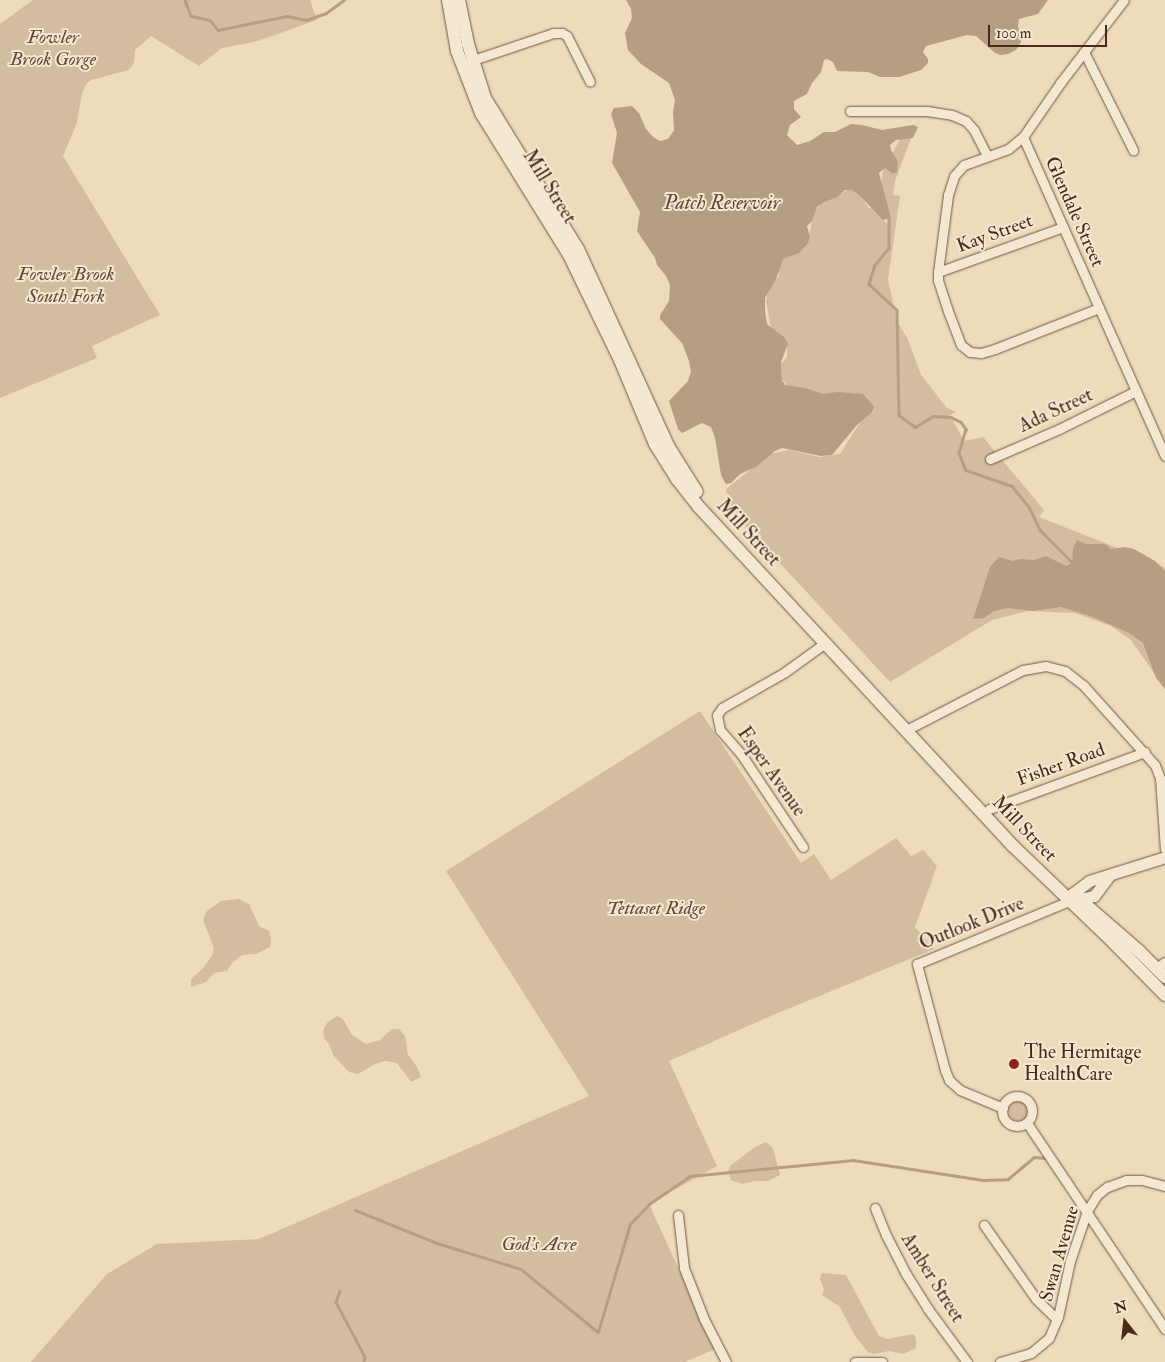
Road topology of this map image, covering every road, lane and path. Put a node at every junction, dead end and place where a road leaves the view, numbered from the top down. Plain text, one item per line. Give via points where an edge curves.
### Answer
1 (448, 0) edge
2 (459, 0) edge
3 (1124, 0) edge
4 (1084, 52) junction
5 (472, 60) junction
6 (590, 82) dead end
7 (850, 111) dead end
8 (1023, 138) junction
9 (1133, 150) dead end
10 (987, 155) junction
11 (1063, 227) junction
12 (938, 272) junction
13 (1099, 308) junction
14 (1136, 391) junction
15 (644, 407) junction
16 (1165, 456) edge
17 (990, 460) dead end
18 (825, 643) junction
19 (912, 726) junction
20 (1145, 752) junction
21 (989, 809) junction
22 (803, 847) dead end
23 (1165, 849) edge
24 (1165, 857) edge
25 (1109, 876) junction
26 (1073, 898) junction
27 (1162, 969) edge
28 (1165, 995) edge
29 (1003, 1108) junction
30 (1027, 1123) junction
31 (1165, 1186) edge
32 (875, 1208) dead end
33 (1086, 1211) junction
34 (678, 1215) dead end
35 (984, 1225) dead end
36 (1057, 1320) junction
37 (1165, 1331) edge
38 (726, 1362) edge
39 (855, 1362) edge
40 (867, 1362) edge
41 (882, 1362) edge
42 (967, 1362) edge
43 (1000, 1362) edge

1 - 15 main road, Mill Street via 457,51 481,113 569,255
2 - 5 main road, Mill Street
3 - 4 street
4 - 8 street
4 - 9 street
5 - 6 street via 553,33 562,33 567,36
5 - 15 main road, Mill Street via 489,107 578,249
7 - 10 street via 927,111 952,115 966,121 974,130
8 - 10 street via 1008,149
8 - 11 street, Glendale Street
10 - 12 street via 964,165 954,176 948,195
11 - 12 street, Kay Street
11 - 13 street, Glendale Street
12 - 13 street via 938,281 961,345 976,354
13 - 14 street, Glendale Street
14 - 16 street, Glendale Street
14 - 17 street, Ada Street
15 - 18 main road, Mill Street via 655,444 682,486
15 - 19 main road, Mill Street via 694,489
18 - 22 street, Esper Avenue via 785,672 722,708 717,715 720,730 741,754
18 - 26 main road, Mill Street via 1013,846
19 - 20 street via 1018,671 1046,666 1065,671 1081,682
19 - 21 main road, Mill Street
20 - 21 street, Fisher Road
20 - 23 street via 1160,778
21 - 26 main road, Mill Street
24 - 25 street
25 - 26 street via 1088,881
25 - 26 street via 1094,896
26 - 27 main road, Mill Street
26 - 28 main road, Mill Street
26 - 29 street, Outlook Drive via 917,964 944,1070 960,1090
29 - 30 street via 1003,1116 1010,1124
29 - 30 street via 1011,1098 1025,1098 1032,1109
30 - 33 street
31 - 33 street, Swan Avenue via 1136,1180 1113,1184 1097,1195
32 - 42 street, Amber Street via 906,1274
33 - 36 street, Swan Avenue via 1070,1261
33 - 37 street
34 - 38 street via 684,1268 704,1320
35 - 36 street via 1036,1299
36 - 43 street, Swan Avenue via 1049,1338 1037,1350
39 - 40 street
40 - 41 street

